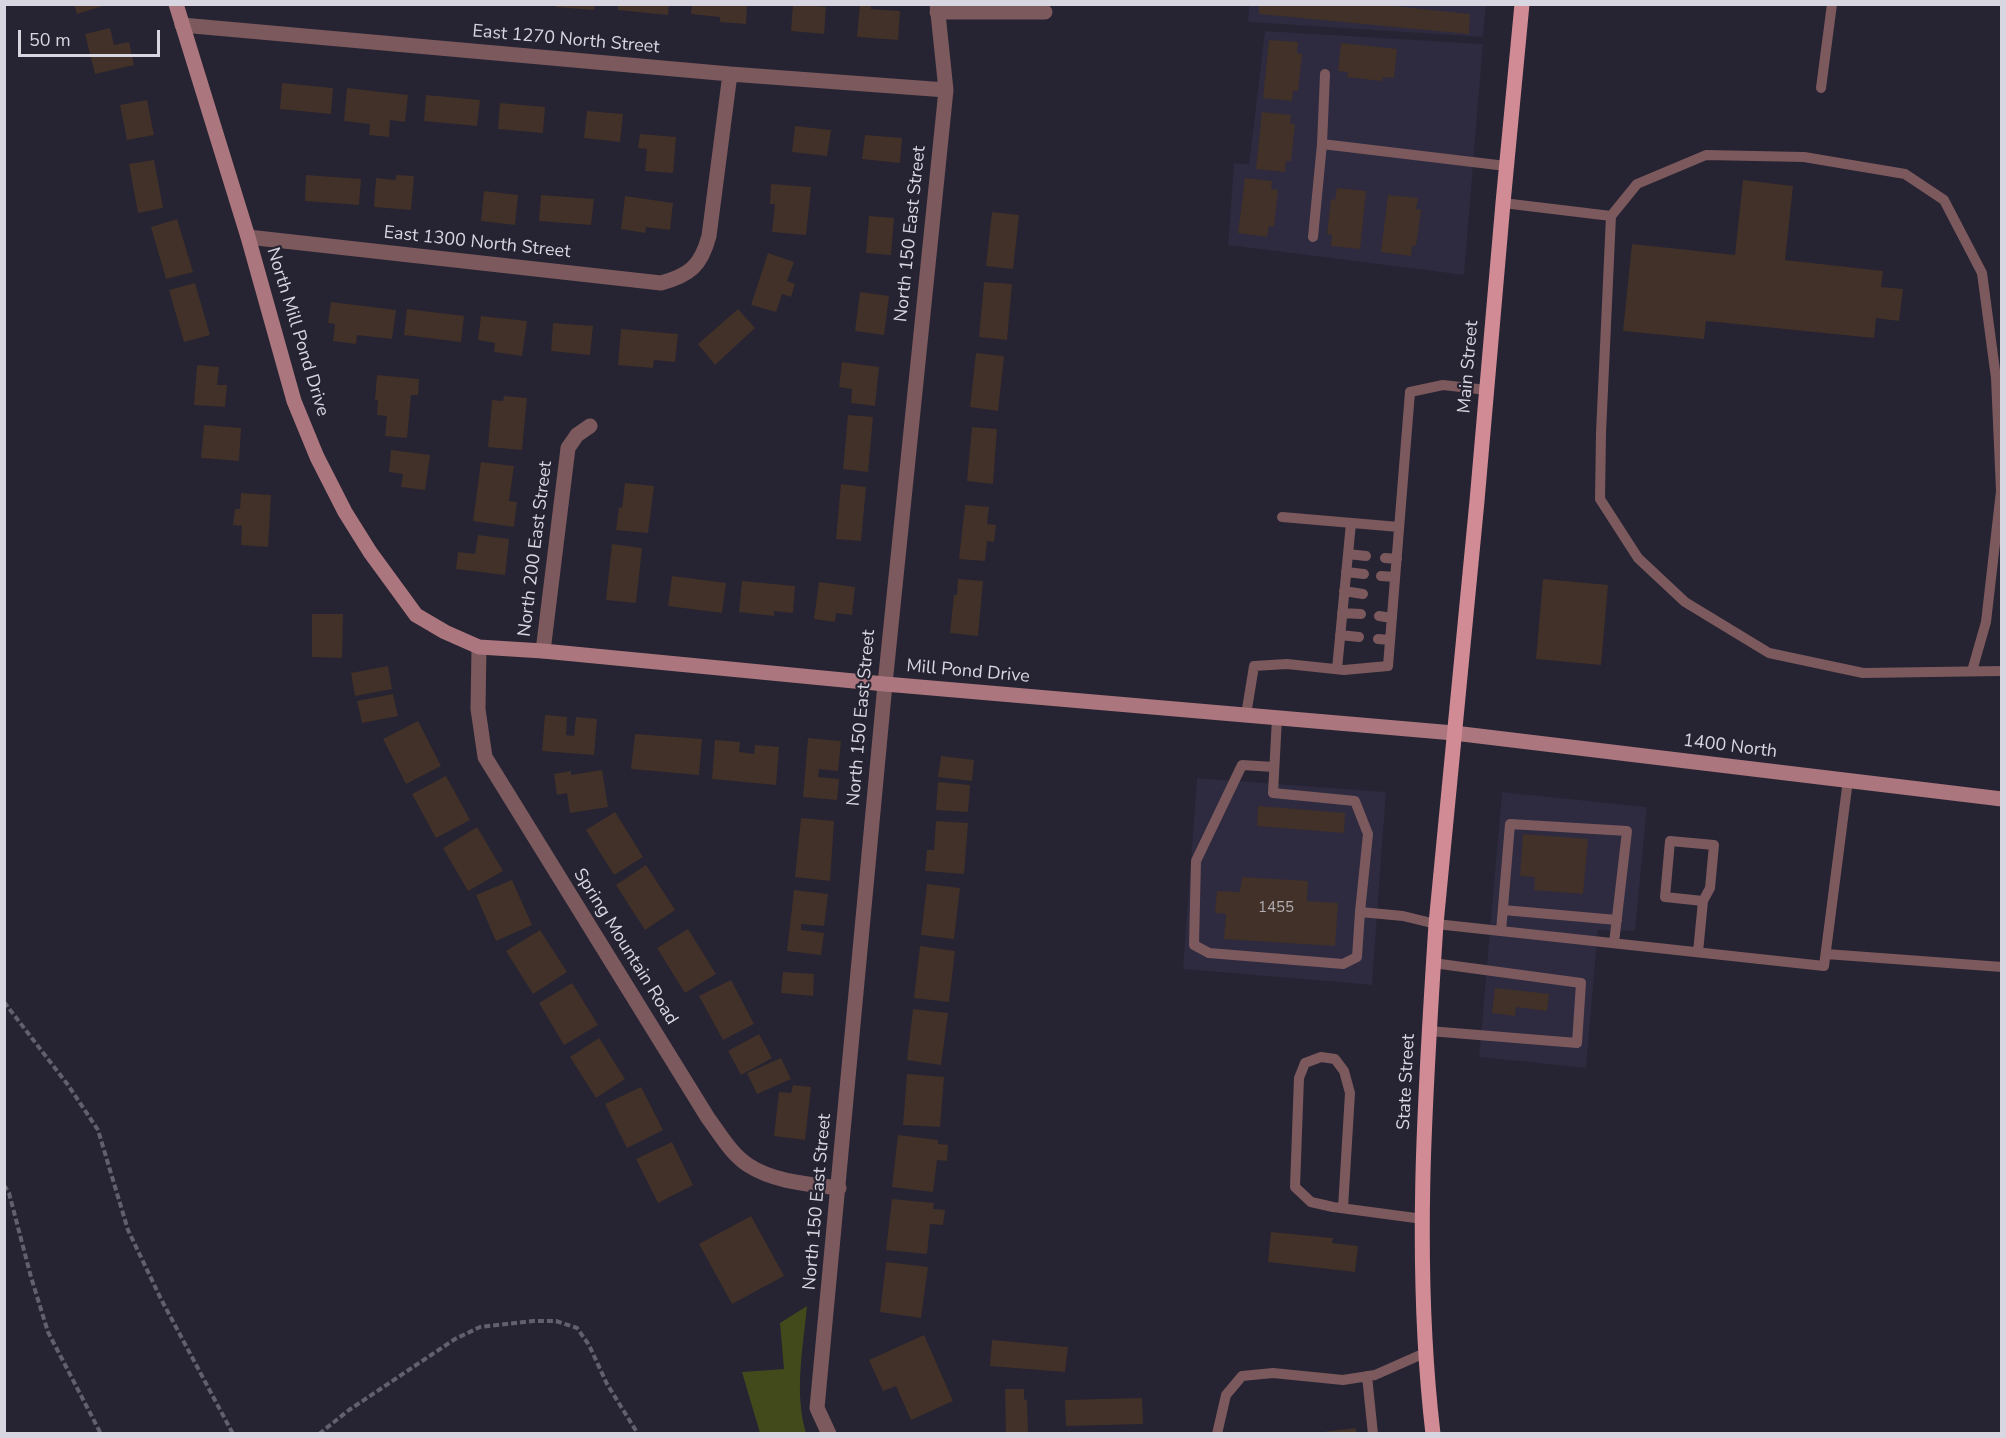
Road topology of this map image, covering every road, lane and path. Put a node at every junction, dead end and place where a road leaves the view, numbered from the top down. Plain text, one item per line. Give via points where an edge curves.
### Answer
1 (176, 4) edge
2 (1522, 4) edge
3 (1832, 4) edge
4 (937, 8) edge
5 (1045, 12) dead end
6 (182, 25) junction
7 (730, 74) junction
8 (1325, 74) dead end
9 (1821, 88) dead end
10 (946, 90) junction
11 (1322, 144) junction
12 (1506, 166) junction
13 (1503, 203) junction
14 (1611, 216) junction
15 (248, 237) junction
16 (1313, 237) dead end
17 (1486, 390) junction
18 (590, 426) dead end
19 (1282, 517) dead end
20 (1351, 523) junction
21 (1399, 527) junction
22 (1348, 554) junction
23 (1366, 556) dead end
24 (1385, 558) dead end
25 (1397, 559) junction
26 (1346, 572) junction
27 (1364, 574) dead end
28 (1382, 576) dead end
29 (1395, 577) junction
30 (1344, 591) junction
31 (1363, 594) dead end
32 (1382, 596) dead end
33 (1394, 597) junction
34 (1342, 612) junction
35 (1361, 614) dead end
36 (1379, 616) dead end
37 (1392, 618) junction
38 (1340, 635) junction
39 (1359, 637) dead end
40 (1378, 639) dead end
41 (1390, 640) junction
42 (480, 647) junction
43 (543, 651) junction
44 (1337, 669) junction
45 (1972, 671) junction
46 (2001, 671) edge
47 (885, 684) junction
48 (1246, 715) junction
49 (1277, 718) junction
50 (1454, 733) junction
51 (1274, 767) junction
52 (1848, 780) junction
53 (2001, 799) edge
54 (1703, 901) junction
55 (1503, 910) junction
56 (1360, 912) junction
57 (1617, 920) junction
58 (1436, 924) junction
59 (1501, 931) junction
60 (1614, 943) junction
61 (1698, 952) junction
62 (1826, 954) junction
63 (1433, 963) junction
64 (2001, 967) edge
65 (6, 1004) edge
66 (4, 1013) edge
67 (1429, 1031) junction
68 (4, 1185) edge
69 (839, 1188) junction
70 (1343, 1208) junction
71 (1423, 1219) junction
72 (1427, 1352) junction
73 (1367, 1376) junction
74 (101, 1434) edge
75 (233, 1434) edge
76 (319, 1434) edge
77 (638, 1434) edge
78 (829, 1434) edge
79 (1217, 1434) edge
80 (1374, 1434) edge
81 (1433, 1434) edge

1 - 6 main road, North Mill Pond Drive
2 - 12 main road, Main Street
3 - 9 lane
4 - 5 street
4 - 10 street, North 150 East Street
6 - 7 street, East 1270 North Street
6 - 15 main road, North Mill Pond Drive
7 - 10 street, East 1270 North Street
7 - 15 street, East 1300 North Street via 705,253 680,278 661,283
8 - 11 lane
10 - 47 street, North 150 East Street
11 - 12 lane
11 - 16 lane
12 - 13 main road, Main Street
13 - 14 lane
13 - 17 main road, Main Street
14 - 45 lane via 1600,499 1638,558 1685,602 1768,653 1863,673
14 - 45 lane via 1637,184 1706,155 1804,157 1905,174 1944,200 1982,273 1996,378 2001,491 1986,622
15 - 42 main road, North Mill Pond Drive via 294,401 345,512 416,615
17 - 21 lane via 1443,385 1410,392
17 - 50 main road, Main Street
18 - 43 street, North 200 East Street via 576,435 568,448
19 - 20 lane
20 - 21 lane
20 - 22 lane
21 - 25 lane
22 - 23 lane
22 - 26 lane
24 - 25 lane
25 - 29 lane
26 - 27 lane
26 - 30 lane
28 - 29 lane
29 - 33 lane
30 - 31 lane
30 - 34 lane
32 - 33 lane
33 - 37 lane
34 - 35 lane
34 - 38 lane
36 - 37 lane
37 - 41 lane
38 - 39 lane
38 - 44 lane
40 - 41 lane
41 - 44 lane via 1388,666
42 - 43 main road, Mill Pond Drive
42 - 69 street, Spring Mountain Road via 478,709 485,757 708,1118 747,1164 780,1178
43 - 47 main road, Mill Pond Drive
44 - 48 lane via 1287,664 1254,666
45 - 46 lane
47 - 48 main road, Mill Pond Drive
47 - 69 street, North 150 East Street
48 - 49 main road, Mill Pond Drive
49 - 50 main road, Mill Pond Drive
49 - 51 lane
50 - 52 main road, 1400 North
50 - 58 main road, State Street
51 - 56 lane via 1273,793 1355,801 1368,834
51 - 56 lane via 1242,765 1196,861 1194,945 1209,953 1343,964 1357,957
52 - 53 main road, 1400 North
52 - 62 lane
54 - 54 lane via 1710,888 1714,845 1670,842 1665,897
54 - 61 lane
55 - 57 lane
55 - 57 lane via 1510,824 1627,831
55 - 59 lane
56 - 58 lane
57 - 60 lane
58 - 59 lane
58 - 63 main road, State Street
59 - 60 lane
60 - 61 lane
61 - 62 lane via 1824,966
62 - 64 lane
63 - 67 main road, State Street
63 - 67 lane via 1581,983 1577,1044
65 - 66 path
65 - 75 path via 98,1130 128,1230
67 - 71 main road, State Street
68 - 74 path via 48,1332
69 - 78 street, North 150 East Street via 817,1408
70 - 70 lane via 1311,1202 1295,1187 1299,1078 1305,1063 1321,1058 1335,1059 1344,1071 1350,1093
70 - 71 lane
71 - 72 main road, State Street
72 - 73 lane
72 - 81 main road, State Street
73 - 79 lane via 1342,1380 1273,1373 1242,1376 1226,1395
73 - 80 lane
76 - 77 path via 455,1339 480,1327 533,1321 577,1328

